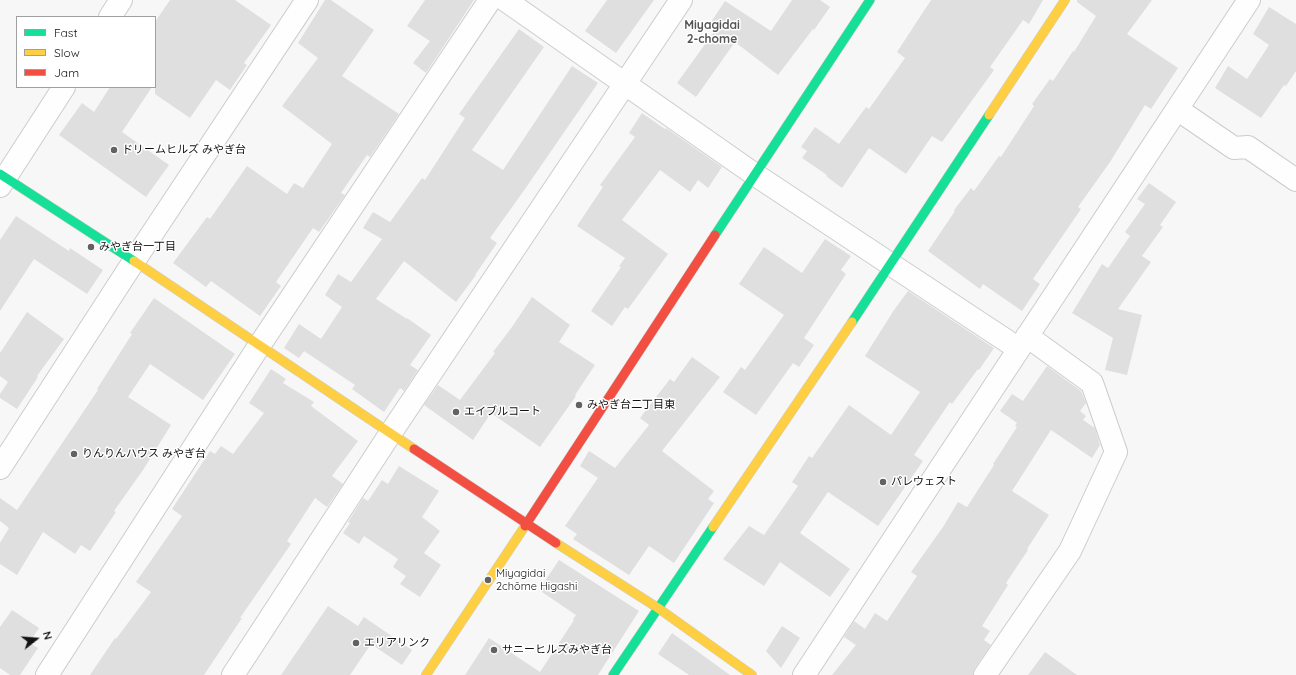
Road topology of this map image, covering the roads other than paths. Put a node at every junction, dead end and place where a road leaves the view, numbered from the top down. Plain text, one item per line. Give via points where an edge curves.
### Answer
1 (121, 0) edge
2 (307, 0) edge
3 (490, 0) edge
4 (504, 0) edge
5 (681, 0) edge
6 (870, 0) edge
7 (1065, 0) edge
8 (1249, 0) edge
9 (111, 16) edge
10 (624, 84) junction
11 (63, 88) edge
12 (1177, 109) junction
13 (754, 174) junction
14 (2, 179) edge
15 (1296, 180) edge
16 (134, 261) junction
17 (890, 265) junction
18 (1023, 342) junction
19 (259, 346) junction
20 (390, 434) junction
21 (0, 468) edge
22 (526, 524) junction
23 (658, 608) junction
24 (47, 675) edge
25 (233, 675) edge
26 (426, 675) edge
27 (613, 675) edge
28 (752, 675) edge
29 (804, 675) edge
30 (985, 675) edge

1 - 9 street
2 - 16 street
3 - 19 street
4 - 10 street
5 - 10 street
6 - 13 street
7 - 17 street
8 - 12 street
10 - 13 street
10 - 20 street
11 - 14 street
12 - 15 street via 1234,148 1248,147
12 - 18 street
13 - 17 street
13 - 22 street
14 - 16 street
16 - 19 street
16 - 21 street
17 - 18 street
17 - 23 street
18 - 29 street
18 - 30 street via 1092,383 1116,452 1070,551
19 - 20 street
19 - 24 street
20 - 22 street
20 - 25 street
22 - 23 street
22 - 26 street
23 - 27 street
23 - 28 street

